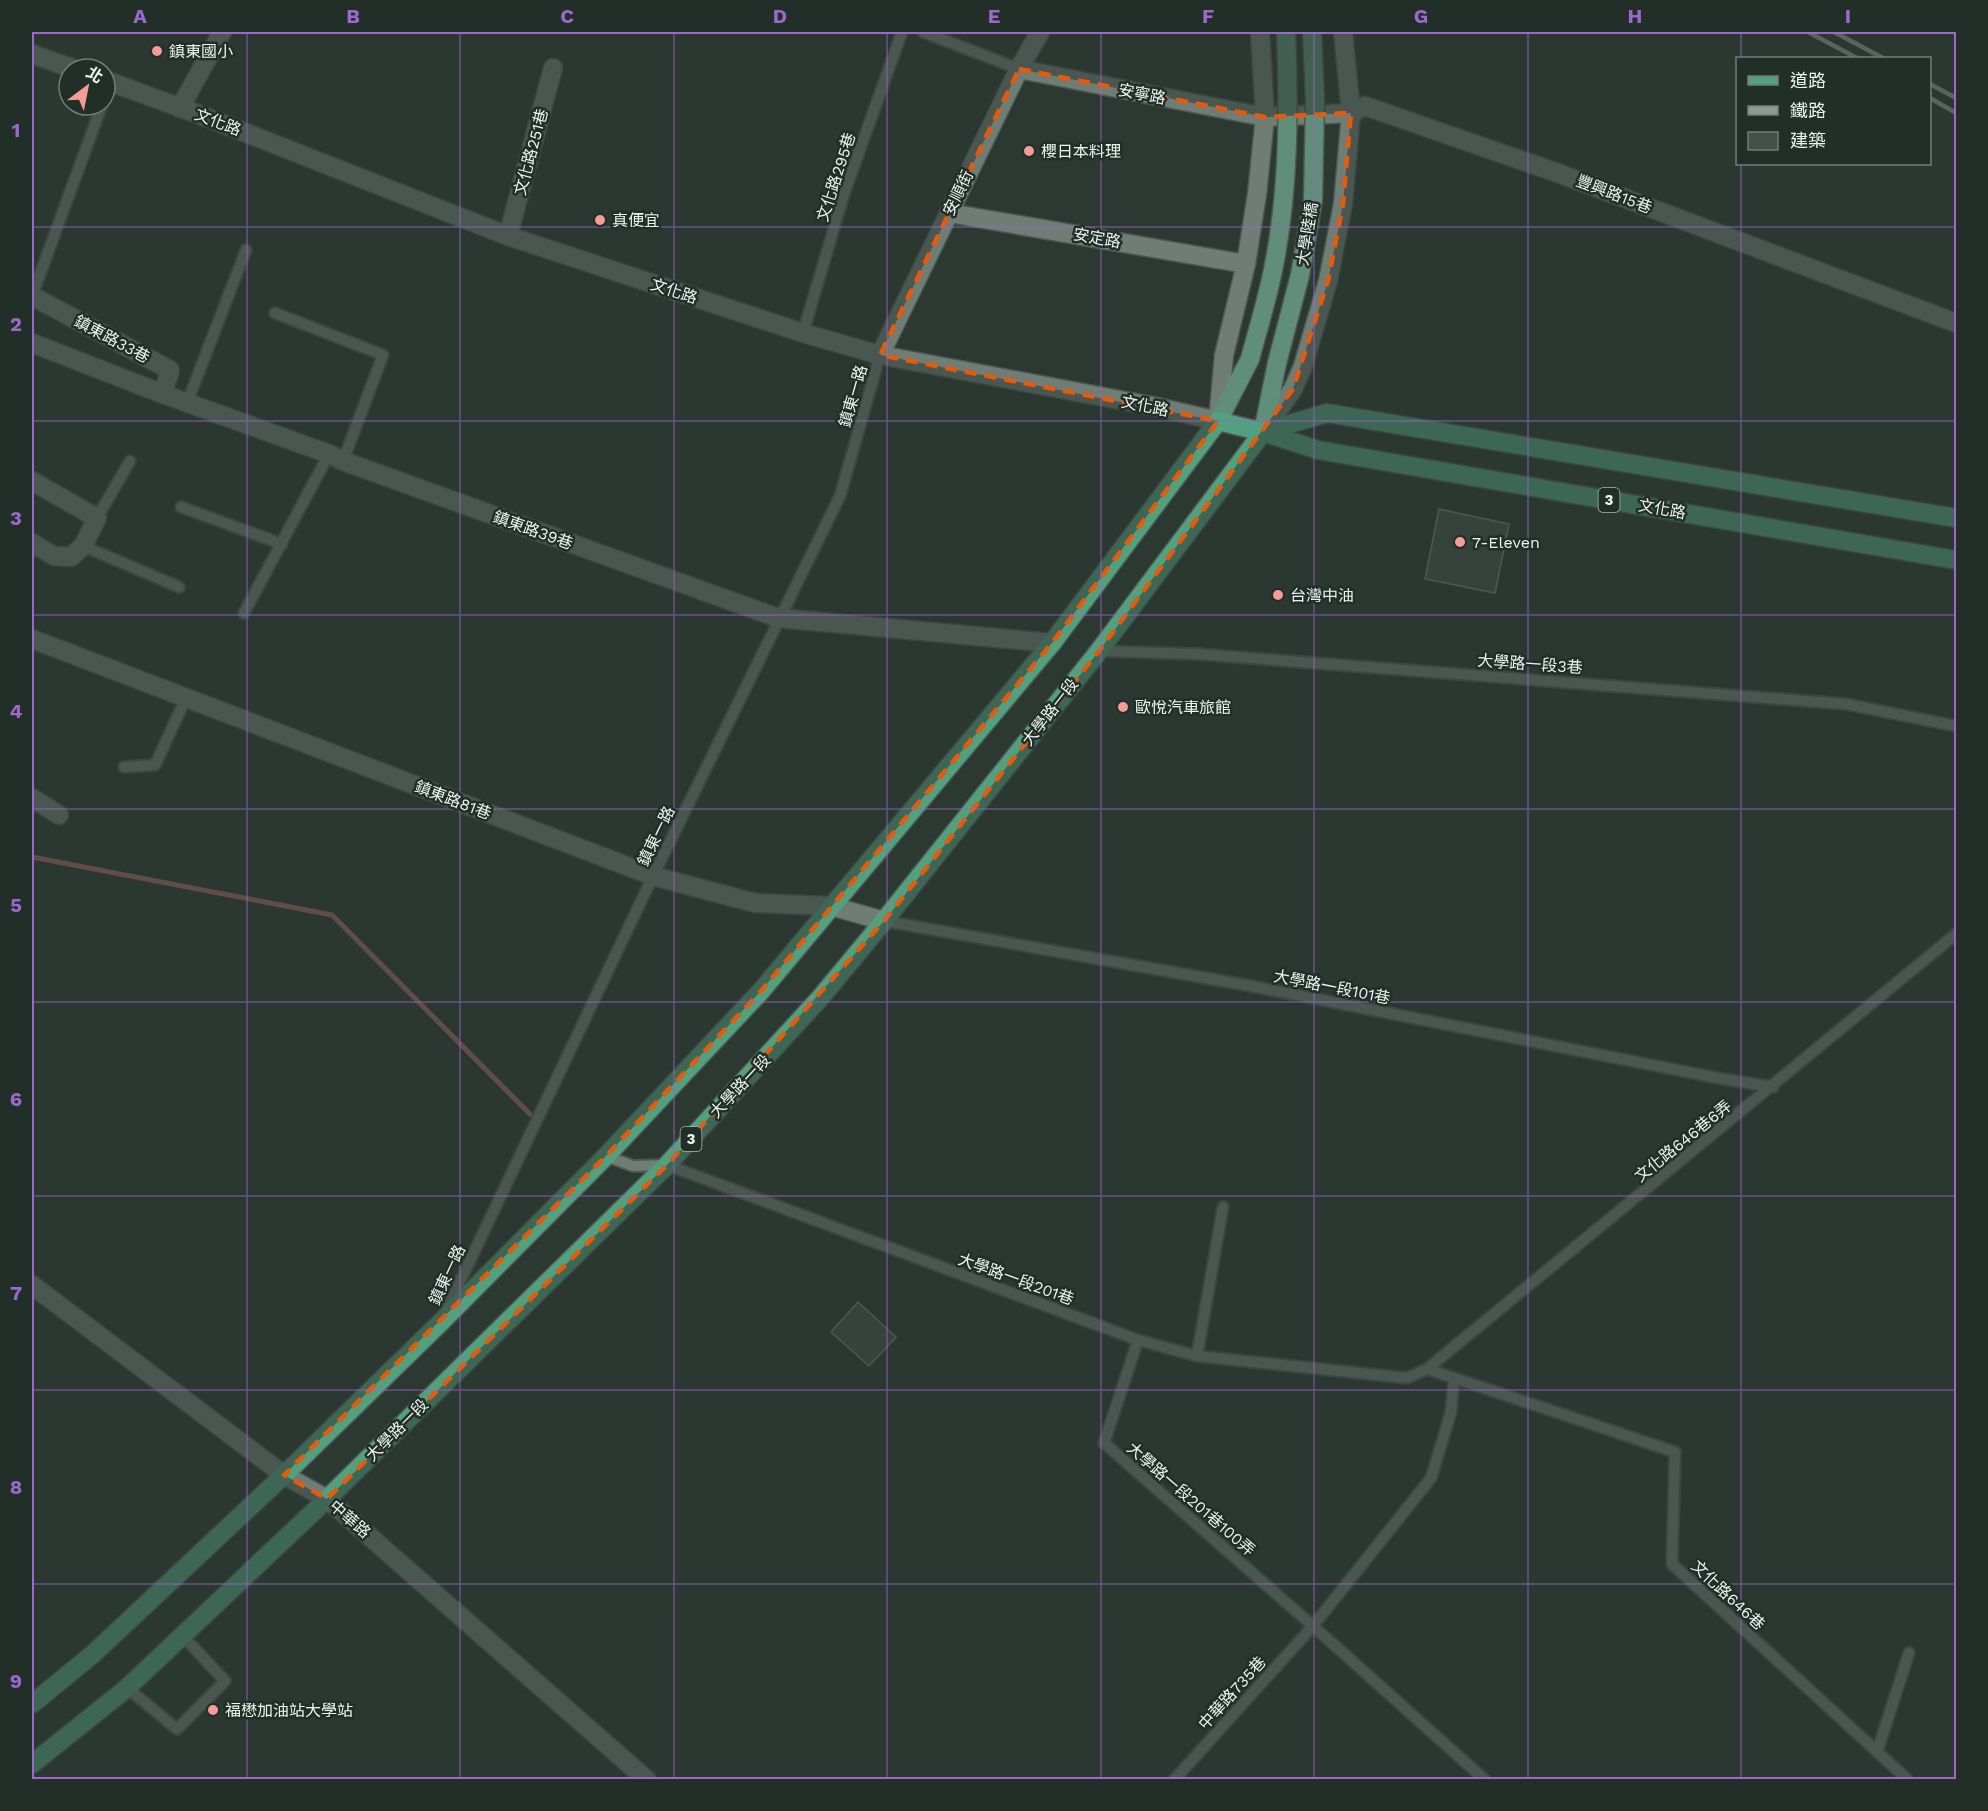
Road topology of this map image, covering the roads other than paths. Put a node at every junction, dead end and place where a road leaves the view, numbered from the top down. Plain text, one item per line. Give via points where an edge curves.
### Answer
1 (222, 32) edge
2 (902, 32) edge
3 (923, 32) edge
4 (1040, 32) edge
5 (1260, 32) edge
6 (1286, 32) edge
7 (1312, 32) edge
8 (1343, 32) edge
9 (32, 54) edge
10 (57, 63) edge
11 (553, 68) dead end
12 (1019, 69) junction
13 (117, 89) edge
14 (180, 108) junction
15 (1351, 112) junction
16 (98, 117) edge
17 (1265, 117) junction
18 (949, 213) junction
19 (508, 236) junction
20 (246, 250) dead end
21 (1246, 264) junction
22 (32, 296) edge
23 (275, 313) dead end
24 (1956, 323) edge
25 (803, 333) junction
26 (32, 343) edge
27 (880, 355) junction
28 (164, 394) junction
29 (187, 403) junction
30 (1218, 422) junction
31 (1263, 432) junction
32 (336, 458) junction
33 (130, 461) dead end
34 (32, 481) edge
35 (181, 507) dead end
36 (97, 518) junction
37 (1956, 518) edge
38 (32, 543) edge
39 (282, 544) junction
40 (83, 546) junction
41 (1956, 560) edge
42 (179, 587) dead end
43 (244, 613) dead end
44 (778, 618) junction
45 (32, 639) edge
46 (1052, 643) junction
47 (1099, 651) junction
48 (186, 698) junction
49 (1956, 726) edge
50 (124, 767) dead end
51 (32, 798) edge
52 (58, 815) dead end
53 (653, 876) junction
54 (831, 906) junction
55 (884, 921) junction
56 (1956, 934) edge
57 (1773, 1087) junction
58 (606, 1156) junction
59 (667, 1165) junction
60 (1223, 1207) dead end
61 (32, 1285) edge
62 (440, 1323) junction
63 (1138, 1340) junction
64 (1197, 1356) junction
65 (1427, 1369) junction
66 (1454, 1378) junction
67 (284, 1475) junction
68 (327, 1499) junction
69 (1313, 1626) junction
70 (182, 1635) junction
71 (1909, 1653) dead end
72 (126, 1688) junction
73 (32, 1704) edge
74 (1878, 1752) junction
75 (32, 1764) edge
76 (647, 1779) edge
77 (1174, 1779) edge
78 (1485, 1779) edge
79 (1908, 1779) edge

1 - 14 street
2 - 25 lane, 文化路295巷 via 844,194
3 - 12 lane
4 - 12 street, 安順街
5 - 17 street
6 - 30 street, 大學陸橋, bridge via 1288,89 1283,197 1273,269 1250,359
7 - 31 street, 大學陸橋, bridge via 1313,200 1300,275
8 - 15 street
9 - 10 street
11 - 19 street, 文化路251巷
12 - 17 street, 安寧路
12 - 18 street, 安順街
13 - 14 street, 文化路
14 - 19 street, 文化路
15 - 17 street, 豐興路15巷
15 - 24 street, 豐興路15巷 via 1365,106 1399,117
15 - 31 street via 1343,204 1328,281 1303,366 1293,389
16 - 22 lane
17 - 21 street
18 - 21 street, 安定路
18 - 27 street, 安順街
19 - 25 street, 文化路
20 - 29 lane
21 - 30 street via 1224,355
22 - 28 street, 鎮東路33巷 via 170,370
23 - 32 lane via 383,355
25 - 27 street, 文化路
26 - 28 street, 鎮東路39巷
27 - 30 street, 文化路
27 - 44 lane, 鎮東一路 via 840,496
28 - 29 street, 鎮東路39巷
29 - 32 street, 鎮東路39巷
30 - 31 main road, 文化路 / 3
30 - 46 main road
31 - 37 main road, 文化路 / 3 via 1327,413
31 - 41 main road, 文化路 / 3 via 1318,450
31 - 47 main road, 大學路一段 / 3
32 - 39 lane
32 - 44 street, 鎮東路39巷
33 - 36 lane
34 - 36 street
35 - 39 lane
36 - 40 street
38 - 40 street via 54,556 71,557
39 - 43 lane
40 - 42 lane
44 - 46 street, 鎮東路39巷
44 - 53 lane, 鎮東一路
45 - 48 street, 鎮東路81巷
46 - 54 main road
47 - 49 lane, 大學路一段3巷 via 1197,654 1846,704
47 - 55 main road, 大學路一段 / 3
48 - 50 lane via 155,765
48 - 53 street, 鎮東路81巷
51 - 52 street
53 - 54 street, 鎮東路81巷 via 755,903
53 - 62 lane, 鎮東一路
54 - 55 street, 鎮東路81巷
54 - 58 main road via 761,991
55 - 57 lane, 大學路一段101巷 via 1251,986
55 - 59 main road, 大學路一段 / 3 via 821,997
56 - 57 lane, 文化路646巷6弄
57 - 65 lane, 文化路646巷6弄
58 - 59 lane, 大學路一段201巷 via 633,1167
58 - 62 main road
59 - 63 lane, 大學路一段201巷
59 - 68 main road, 大學路一段 / 3
60 - 64 lane
61 - 67 street, 中華路
62 - 67 main road
63 - 64 lane, 大學路一段201巷
63 - 69 lane, 大學路一段201巷100弄 via 1104,1443
64 - 65 lane, 大學路一段201巷 via 1407,1378
65 - 66 lane, 文化路646巷
66 - 69 lane via 1451,1412 1431,1478
66 - 74 lane, 文化路646巷 via 1675,1452 1672,1564
67 - 68 street, 中華路
67 - 73 main road via 93,1654
68 - 70 main road, 大學路一段 / 3
68 - 76 street, 中華路
69 - 77 lane, 中華路735巷
69 - 78 lane, 大學路一段201巷100弄
70 - 72 main road, 大學路一段 / 3
70 - 72 lane via 225,1681 177,1729
71 - 74 lane
72 - 75 main road, 大學路一段 / 3
74 - 79 lane, 文化路646巷

